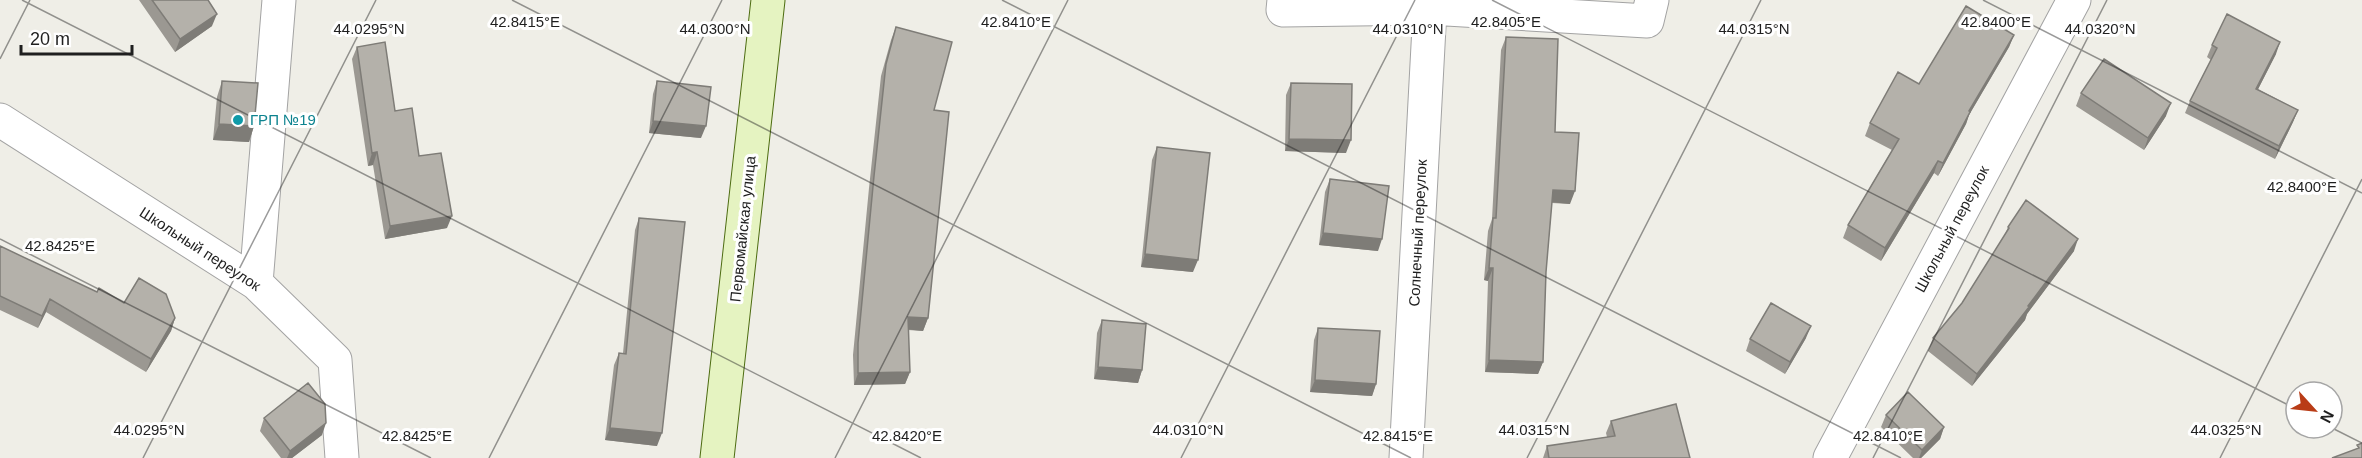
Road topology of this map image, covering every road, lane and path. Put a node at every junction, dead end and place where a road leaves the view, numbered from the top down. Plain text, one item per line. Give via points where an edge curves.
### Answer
1 (279, 0) edge
2 (768, 0) edge
3 (1284, 0) edge
4 (1652, 0) edge
5 (2074, 0) edge
6 (1430, 8) junction
7 (0, 120) edge
8 (256, 284) junction
9 (342, 458) edge
10 (717, 458) edge
11 (1406, 458) edge
12 (1830, 458) edge

1 - 8 street
2 - 10 main road, Первомайская улица
3 - 6 street via 1283,10
4 - 6 street via 1647,21
5 - 12 street, Школьный переулок
6 - 11 street, Солнечный переулок
7 - 8 street, Школьный переулок
8 - 9 street, Школьный переулок via 335,360

